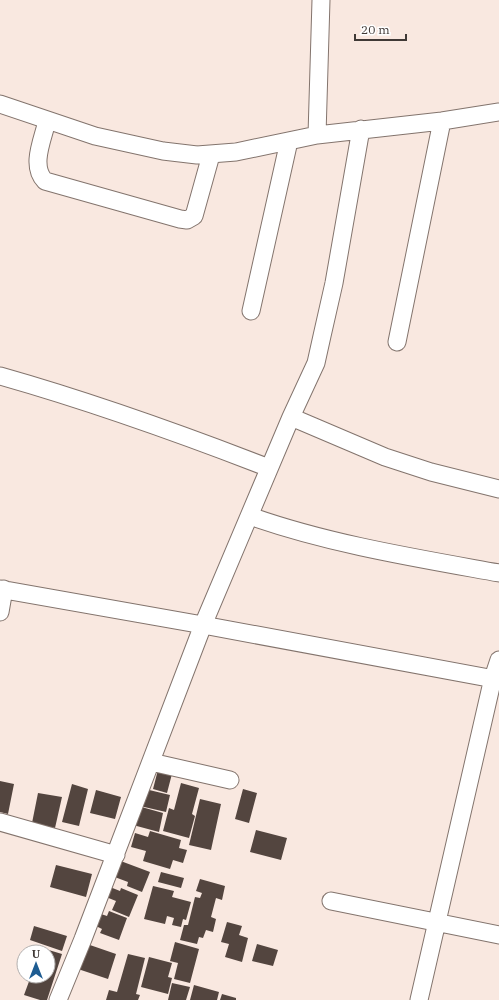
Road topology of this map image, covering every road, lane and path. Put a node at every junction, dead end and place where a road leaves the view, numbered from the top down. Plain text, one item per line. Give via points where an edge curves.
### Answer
1 (321, 0) edge
2 (0, 104) edge
3 (499, 112) edge
4 (47, 121) junction
5 (442, 121) junction
6 (361, 129) junction
7 (317, 135) junction
8 (289, 141) junction
9 (211, 155) junction
10 (251, 311) dead end
11 (397, 342) dead end
12 (0, 376) edge
13 (291, 417) junction
14 (269, 468) junction
15 (499, 489) edge
16 (250, 516) junction
17 (499, 573) edge
18 (2, 589) edge
19 (0, 612) edge
20 (203, 625) junction
21 (499, 660) edge
22 (496, 679) edge
23 (151, 762) junction
24 (230, 780) dead end
25 (0, 822) edge
26 (116, 855) junction
27 (331, 900) dead end
28 (437, 922) junction
29 (499, 935) edge
30 (58, 1000) edge
31 (419, 1000) edge

1 - 7 street
2 - 4 street
3 - 5 street
4 - 9 street via 95,136 163,151
4 - 9 street via 38,168 38,173 45,181 180,219 187,220 194,216
5 - 6 street
5 - 11 street
6 - 7 street
6 - 13 street via 334,283 316,362
7 - 8 street
8 - 9 street
8 - 10 street
12 - 14 street via 179,433
13 - 14 street
13 - 15 street via 385,457 431,472
14 - 16 street
16 - 17 street via 350,544
16 - 20 street
18 - 19 street
18 - 20 street
20 - 22 street
20 - 23 street
21 - 22 street
22 - 28 street
23 - 24 street
23 - 26 street
25 - 26 street
26 - 30 street
27 - 28 street
28 - 29 street
28 - 31 street

